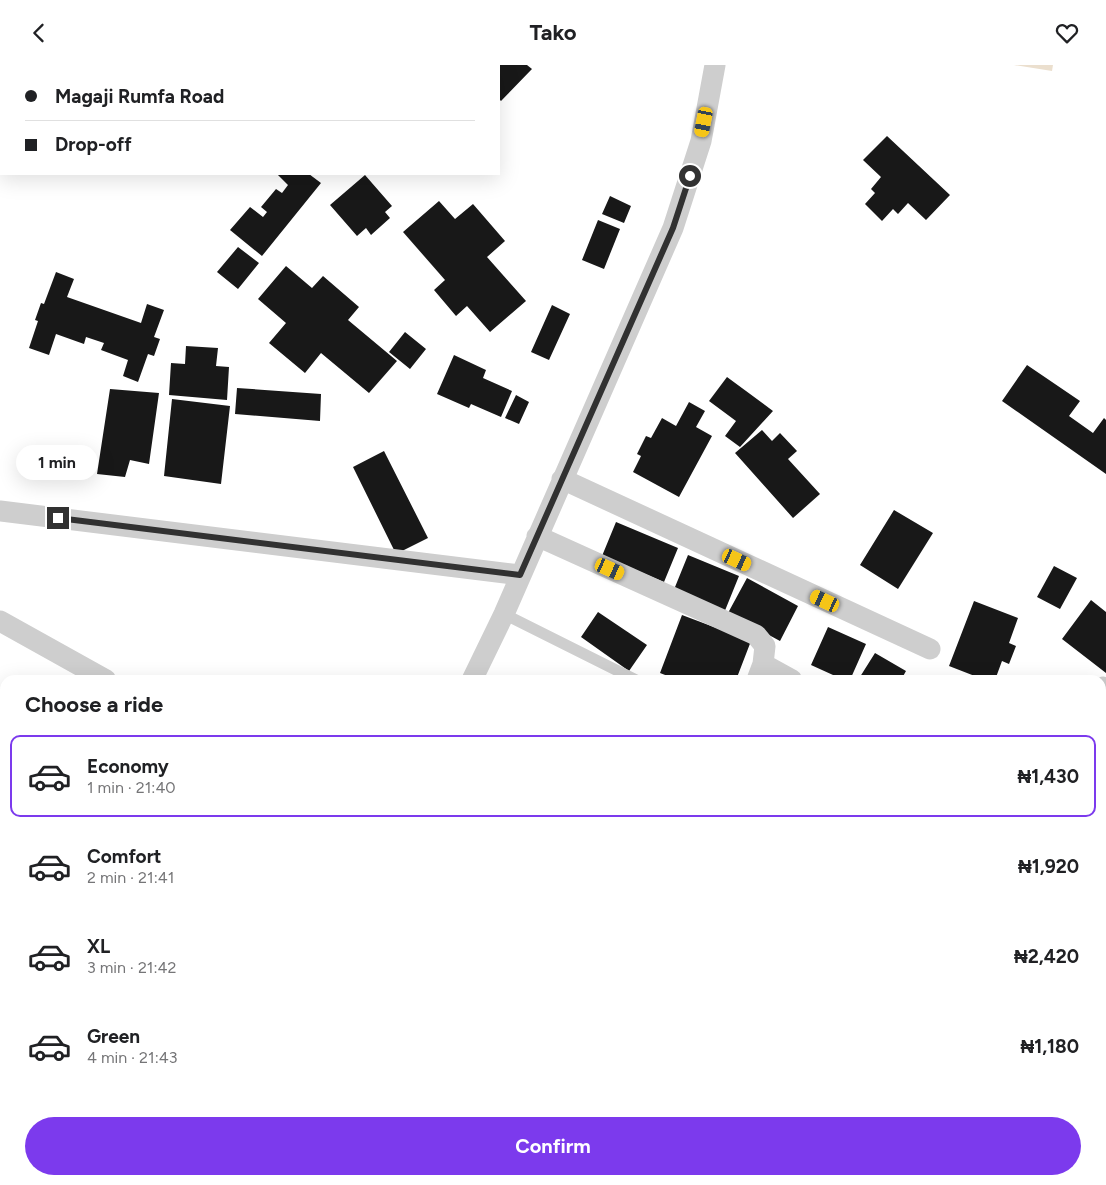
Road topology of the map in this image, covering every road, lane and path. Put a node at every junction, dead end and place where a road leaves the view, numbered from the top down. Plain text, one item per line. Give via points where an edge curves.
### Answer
1 (715, 65) edge
2 (562, 479) junction
3 (0, 511) edge
4 (537, 536) junction
5 (520, 575) junction
6 (504, 613) junction
7 (0, 621) edge
8 (930, 649) dead end
9 (760, 672) edge
10 (97, 675) edge
11 (474, 675) edge
12 (626, 675) edge

1 - 2 street via 701,141 673,228
2 - 4 street
2 - 8 street
3 - 5 street
4 - 5 street
4 - 9 street via 756,635 765,646
5 - 6 street
6 - 11 street
6 - 12 lane
7 - 10 street

